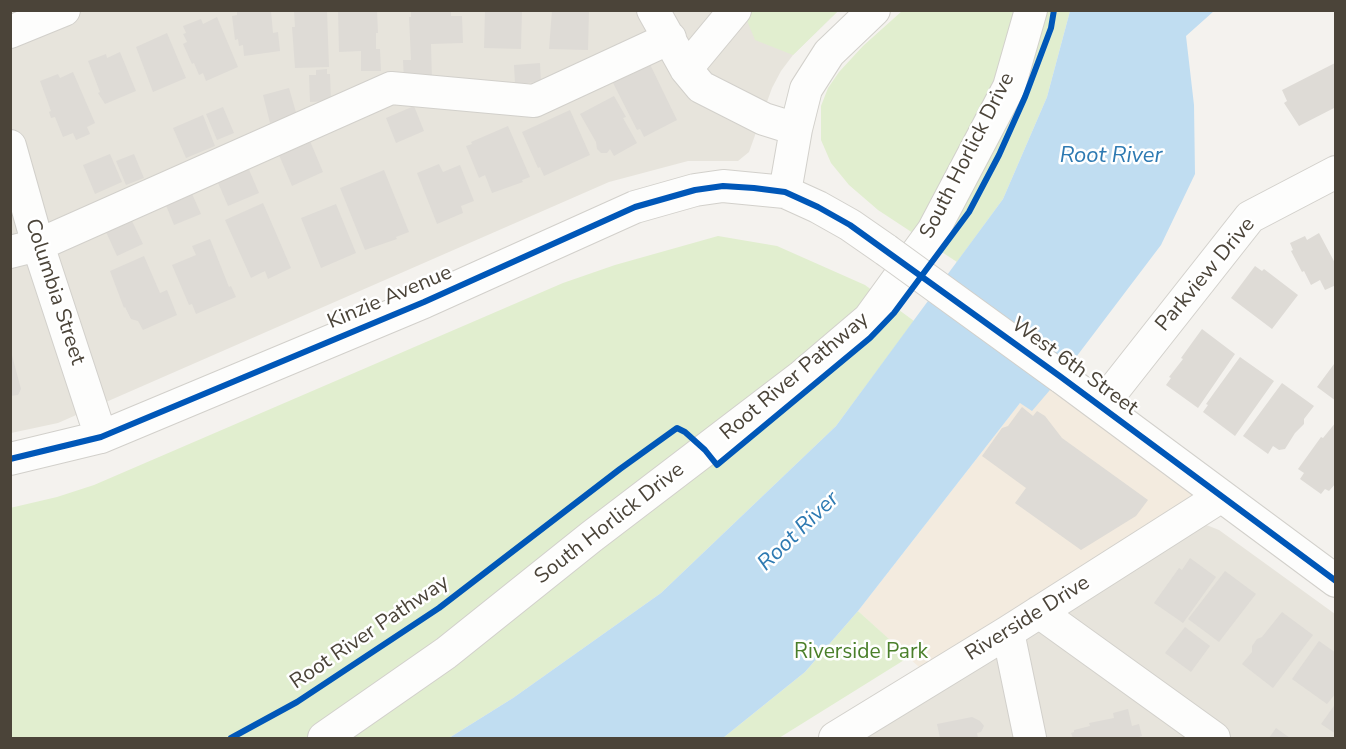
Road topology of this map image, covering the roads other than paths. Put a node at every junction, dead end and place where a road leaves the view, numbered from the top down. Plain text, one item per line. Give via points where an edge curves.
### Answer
1 (64, 10) edge
2 (653, 10) edge
3 (735, 10) edge
4 (874, 10) edge
5 (1030, 10) edge
6 (10, 32) edge
7 (670, 38) junction
8 (686, 69) junction
9 (796, 129) junction
10 (10, 146) edge
11 (1335, 172) edge
12 (785, 192) junction
13 (24, 248) edge
14 (1101, 406) junction
15 (101, 437) junction
16 (10, 459) edge
17 (1220, 497) junction
18 (1335, 581) edge
19 (1039, 612) junction
20 (1008, 632) junction
21 (324, 738) edge
22 (835, 738) edge
23 (1030, 738) edge
24 (1214, 738) edge

1 - 6 street
2 - 7 street
3 - 8 street
4 - 9 street via 823,62 806,89
5 - 21 street, South Horlick Drive via 1009,87 933,231 869,319 802,376 446,653
7 - 8 street
7 - 13 street via 534,101 391,88
8 - 9 street via 701,87 764,120
9 - 12 street
10 - 13 street, Columbia Street
11 - 14 street, Parkview Drive via 1250,217
12 - 14 street, West 6th Street, bridge via 850,225
12 - 15 street, Kinzie Avenue via 723,186 634,207 424,302
13 - 15 street, Columbia Street
14 - 17 street, West 6th Street
15 - 16 street, Kinzie Avenue
17 - 18 street, West 6th Street
17 - 19 street, Riverside Drive
19 - 20 street, Riverside Drive
19 - 24 street
20 - 22 street, Riverside Drive
20 - 23 street

